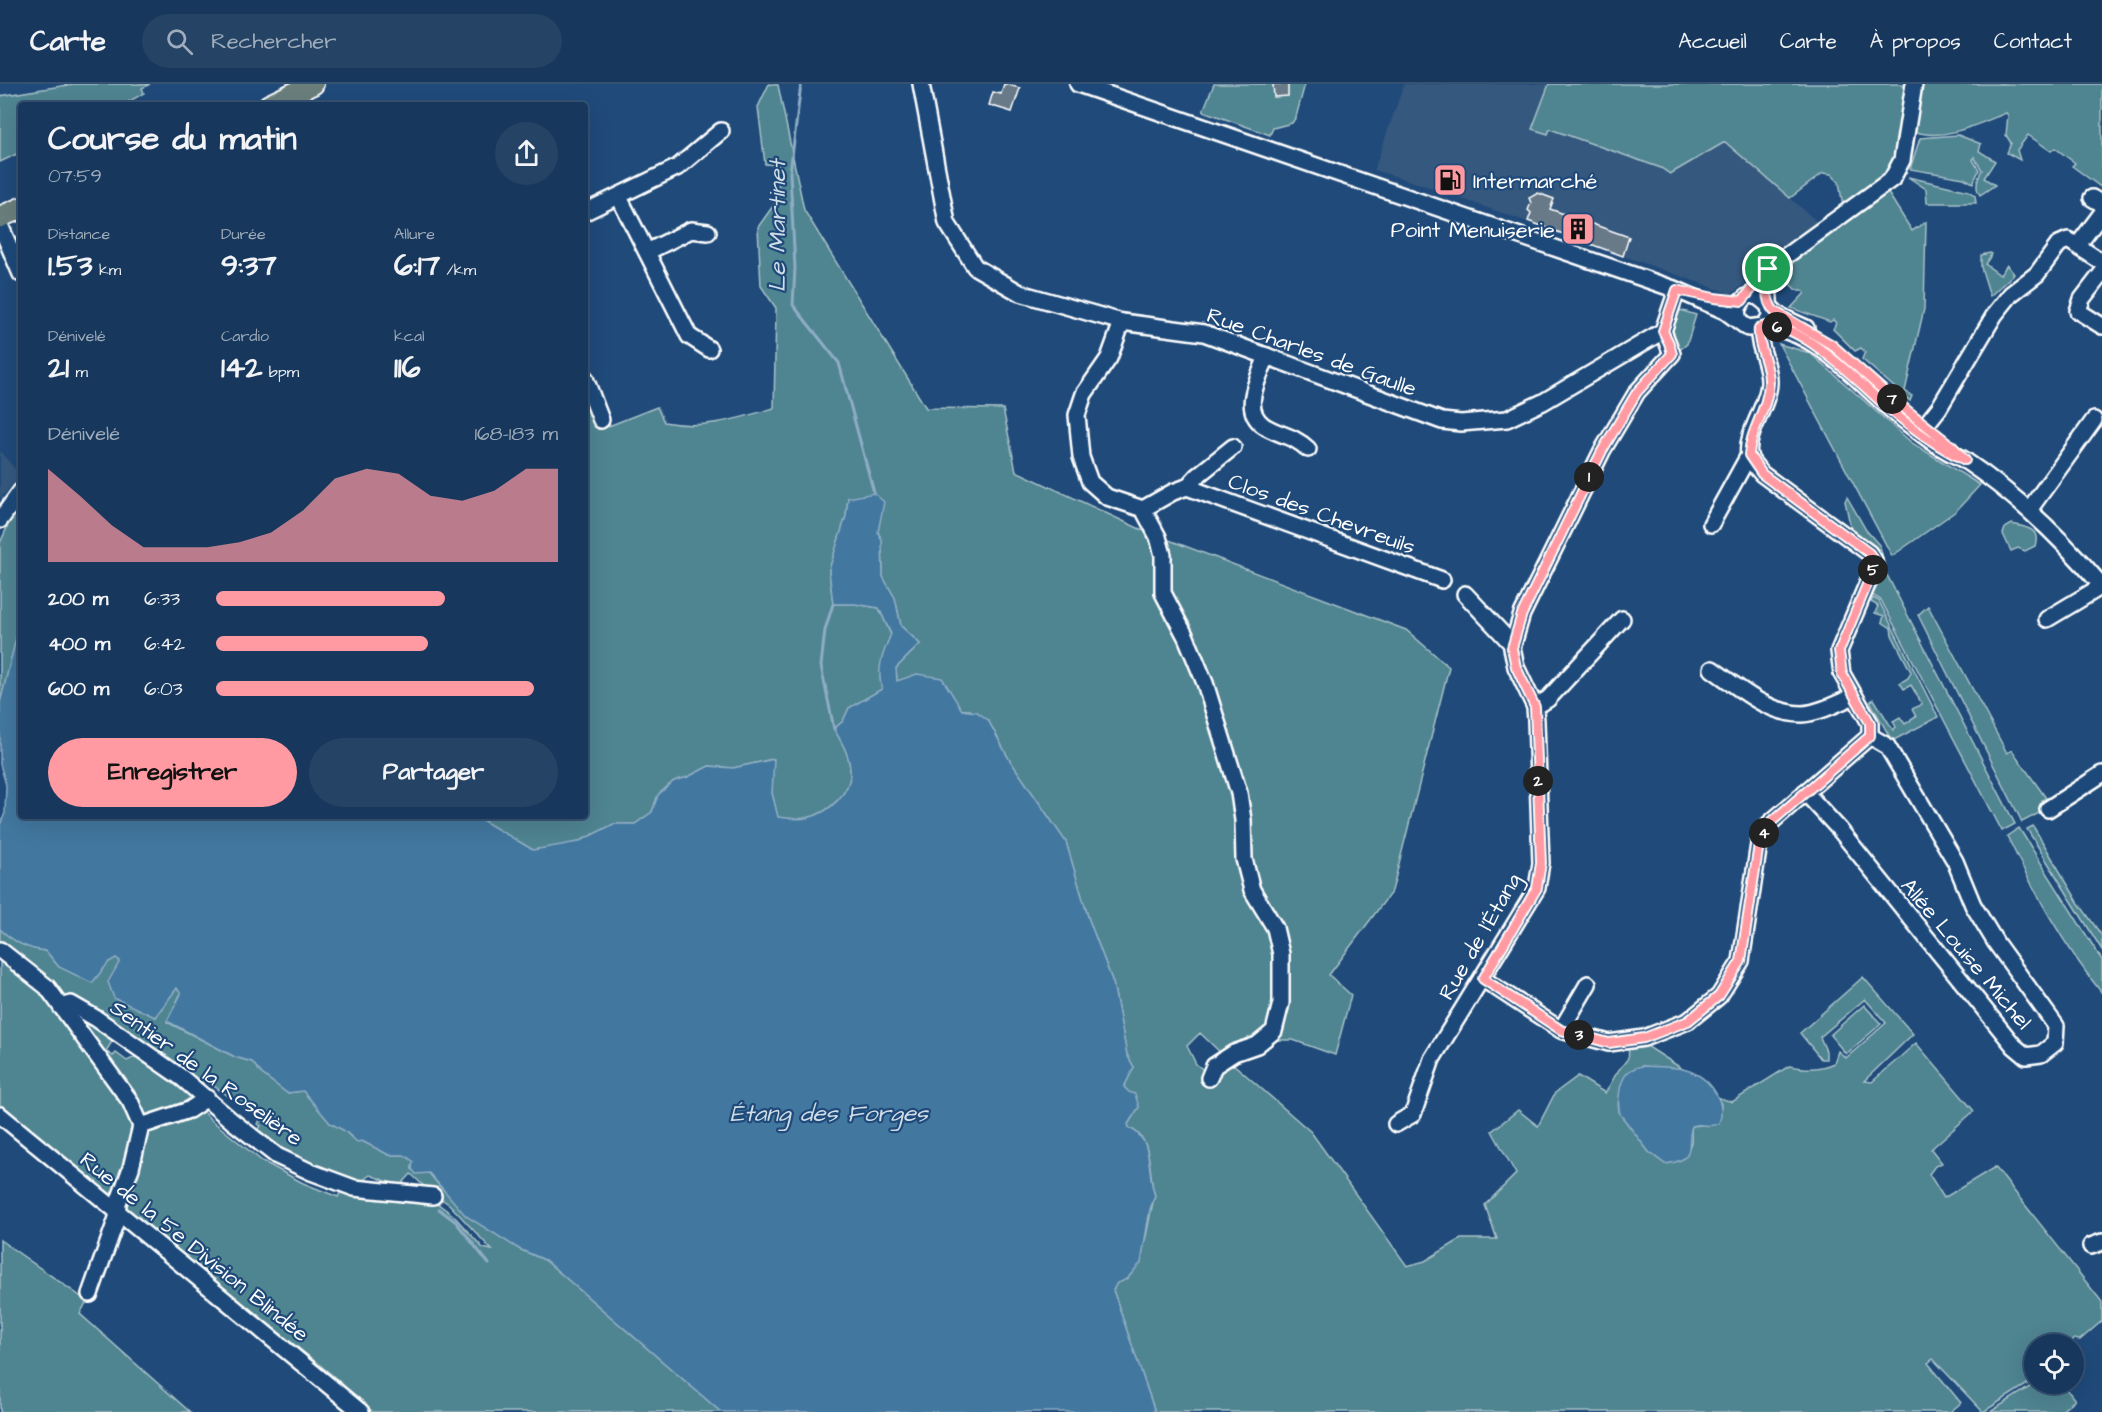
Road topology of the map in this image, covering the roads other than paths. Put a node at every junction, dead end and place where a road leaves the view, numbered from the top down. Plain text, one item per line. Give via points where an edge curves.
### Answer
1 (313, 84) edge
2 (921, 84) edge
3 (1078, 84) edge
4 (1914, 84) edge
5 (275, 102) edge
6 (721, 130) dead end
7 (619, 197) junction
8 (18, 209) edge
9 (588, 211) edge
10 (2102, 213) edge
11 (0, 217) edge
12 (0, 225) edge
13 (708, 232) dead end
14 (2078, 245) junction
15 (647, 252) junction
16 (1775, 262) junction
17 (2102, 262) edge
18 (18, 267) edge
19 (2102, 273) edge
20 (1677, 290) junction
21 (1744, 299) junction
22 (1768, 304) junction
23 (1122, 322) junction
24 (1752, 325) junction
25 (2102, 326) edge
26 (1663, 331) junction
27 (709, 349) dead end
28 (1267, 356) junction
29 (588, 385) edge
30 (602, 420) dead end
31 (2094, 420) dead end
32 (1923, 429) junction
33 (1233, 447) dead end
34 (1308, 449) dead end
35 (1749, 455) junction
36 (1187, 488) junction
37 (18, 495) edge
38 (1143, 508) junction
39 (2029, 510) junction
40 (0, 520) edge
41 (1711, 524) dead end
42 (1442, 580) dead end
43 (2102, 586) edge
44 (1466, 594) dead end
45 (1622, 619) dead end
46 (2047, 619) dead end
47 (1513, 645) junction
48 (1712, 669) dead end
49 (1854, 696) junction
50 (1535, 707) junction
51 (1870, 736) junction
52 (2102, 774) edge
53 (1805, 792) junction
54 (2048, 809) dead end
55 (0, 951) edge
56 (1483, 979) junction
57 (1588, 984) dead end
58 (61, 1007) junction
59 (1561, 1030) junction
60 (1212, 1072) dead end
61 (207, 1098) junction
62 (0, 1115) edge
63 (1396, 1124) dead end
64 (141, 1125) junction
65 (433, 1196) dead end
66 (118, 1212) junction
67 (90, 1294) dead end
68 (361, 1412) edge

1 - 5 main road
2 - 23 street, Rue Charles de Gaulle via 947,223 975,267 1020,293
3 - 20 street
4 - 16 street via 1902,160 1892,179
6 - 7 street via 678,167
7 - 9 street
7 - 15 street
8 - 11 main road
10 - 14 street
12 - 18 street
13 - 15 street via 691,230
14 - 17 street
14 - 32 street via 2063,241 2037,274 2011,294
15 - 27 street via 689,336
16 - 21 street
16 - 22 street via 1768,281
19 - 25 street via 2082,299 2078,311
20 - 21 street via 1714,298
20 - 24 street
20 - 26 street
21 - 22 street via 1757,296
21 - 24 street via 1737,311
22 - 24 street via 1770,317
22 - 32 street via 1779,315 1832,345
23 - 28 street, Rue Charles de Gaulle via 1204,333
23 - 38 street via 1109,358 1084,394 1077,415 1081,457 1090,482 1107,497
24 - 32 street via 1786,330 1818,347 1887,407
24 - 35 street via 1768,367 1767,397 1749,442
26 - 28 street, Rue Charles de Gaulle via 1507,419 1461,423 1442,422
26 - 47 street, Rue de l'Étang via 1672,354 1637,392 1602,451 1522,614
28 - 34 street via 1251,399 1254,414 1263,425 1297,438
29 - 30 street
31 - 39 street
32 - 39 street
33 - 36 street, Clos des Chevreuils
35 - 41 street
35 - 49 street via 1762,474 1874,560 1839,651 1842,674
36 - 38 street, Clos des Chevreuils
36 - 42 street, Clos des Chevreuils
37 - 40 street
38 - 60 street via 1163,555 1163,593 1205,683 1239,793 1244,859 1252,890 1275,928 1281,954 1281,1003 1274,1031 1257,1045 1234,1053
39 - 43 street
43 - 46 street
44 - 47 street
45 - 50 street via 1548,699
47 - 50 street, Rue de l'Étang via 1516,667
48 - 49 street via 1753,698 1787,712 1803,714
49 - 51 street via 1870,723
50 - 56 street, Rue de l'Étang via 1541,863 1537,888
51 - 53 street
51 - 53 street, Allée Louise Michel via 1887,746 1955,861 1973,905 2056,1026 2055,1043 2041,1054 2026,1056 2014,1046
52 - 54 street
53 - 59 street via 1769,824 1759,844 1741,961 1719,996 1688,1021 1644,1038 1609,1043
55 - 58 street via 47,987
56 - 59 street
56 - 63 street, Rue de l'Étang via 1432,1059 1413,1114
57 - 59 street
58 - 61 street, Sentier de la Roselière via 72,1004 97,1019
58 - 64 street via 130,1101
61 - 64 street via 189,1110
61 - 65 street, Sentier de la Roselière via 277,1156 311,1172 354,1188
62 - 66 street, Rue de la 5e Division Blindée
64 - 66 street
66 - 67 street
66 - 68 street, Rue de la 5e Division Blindée

